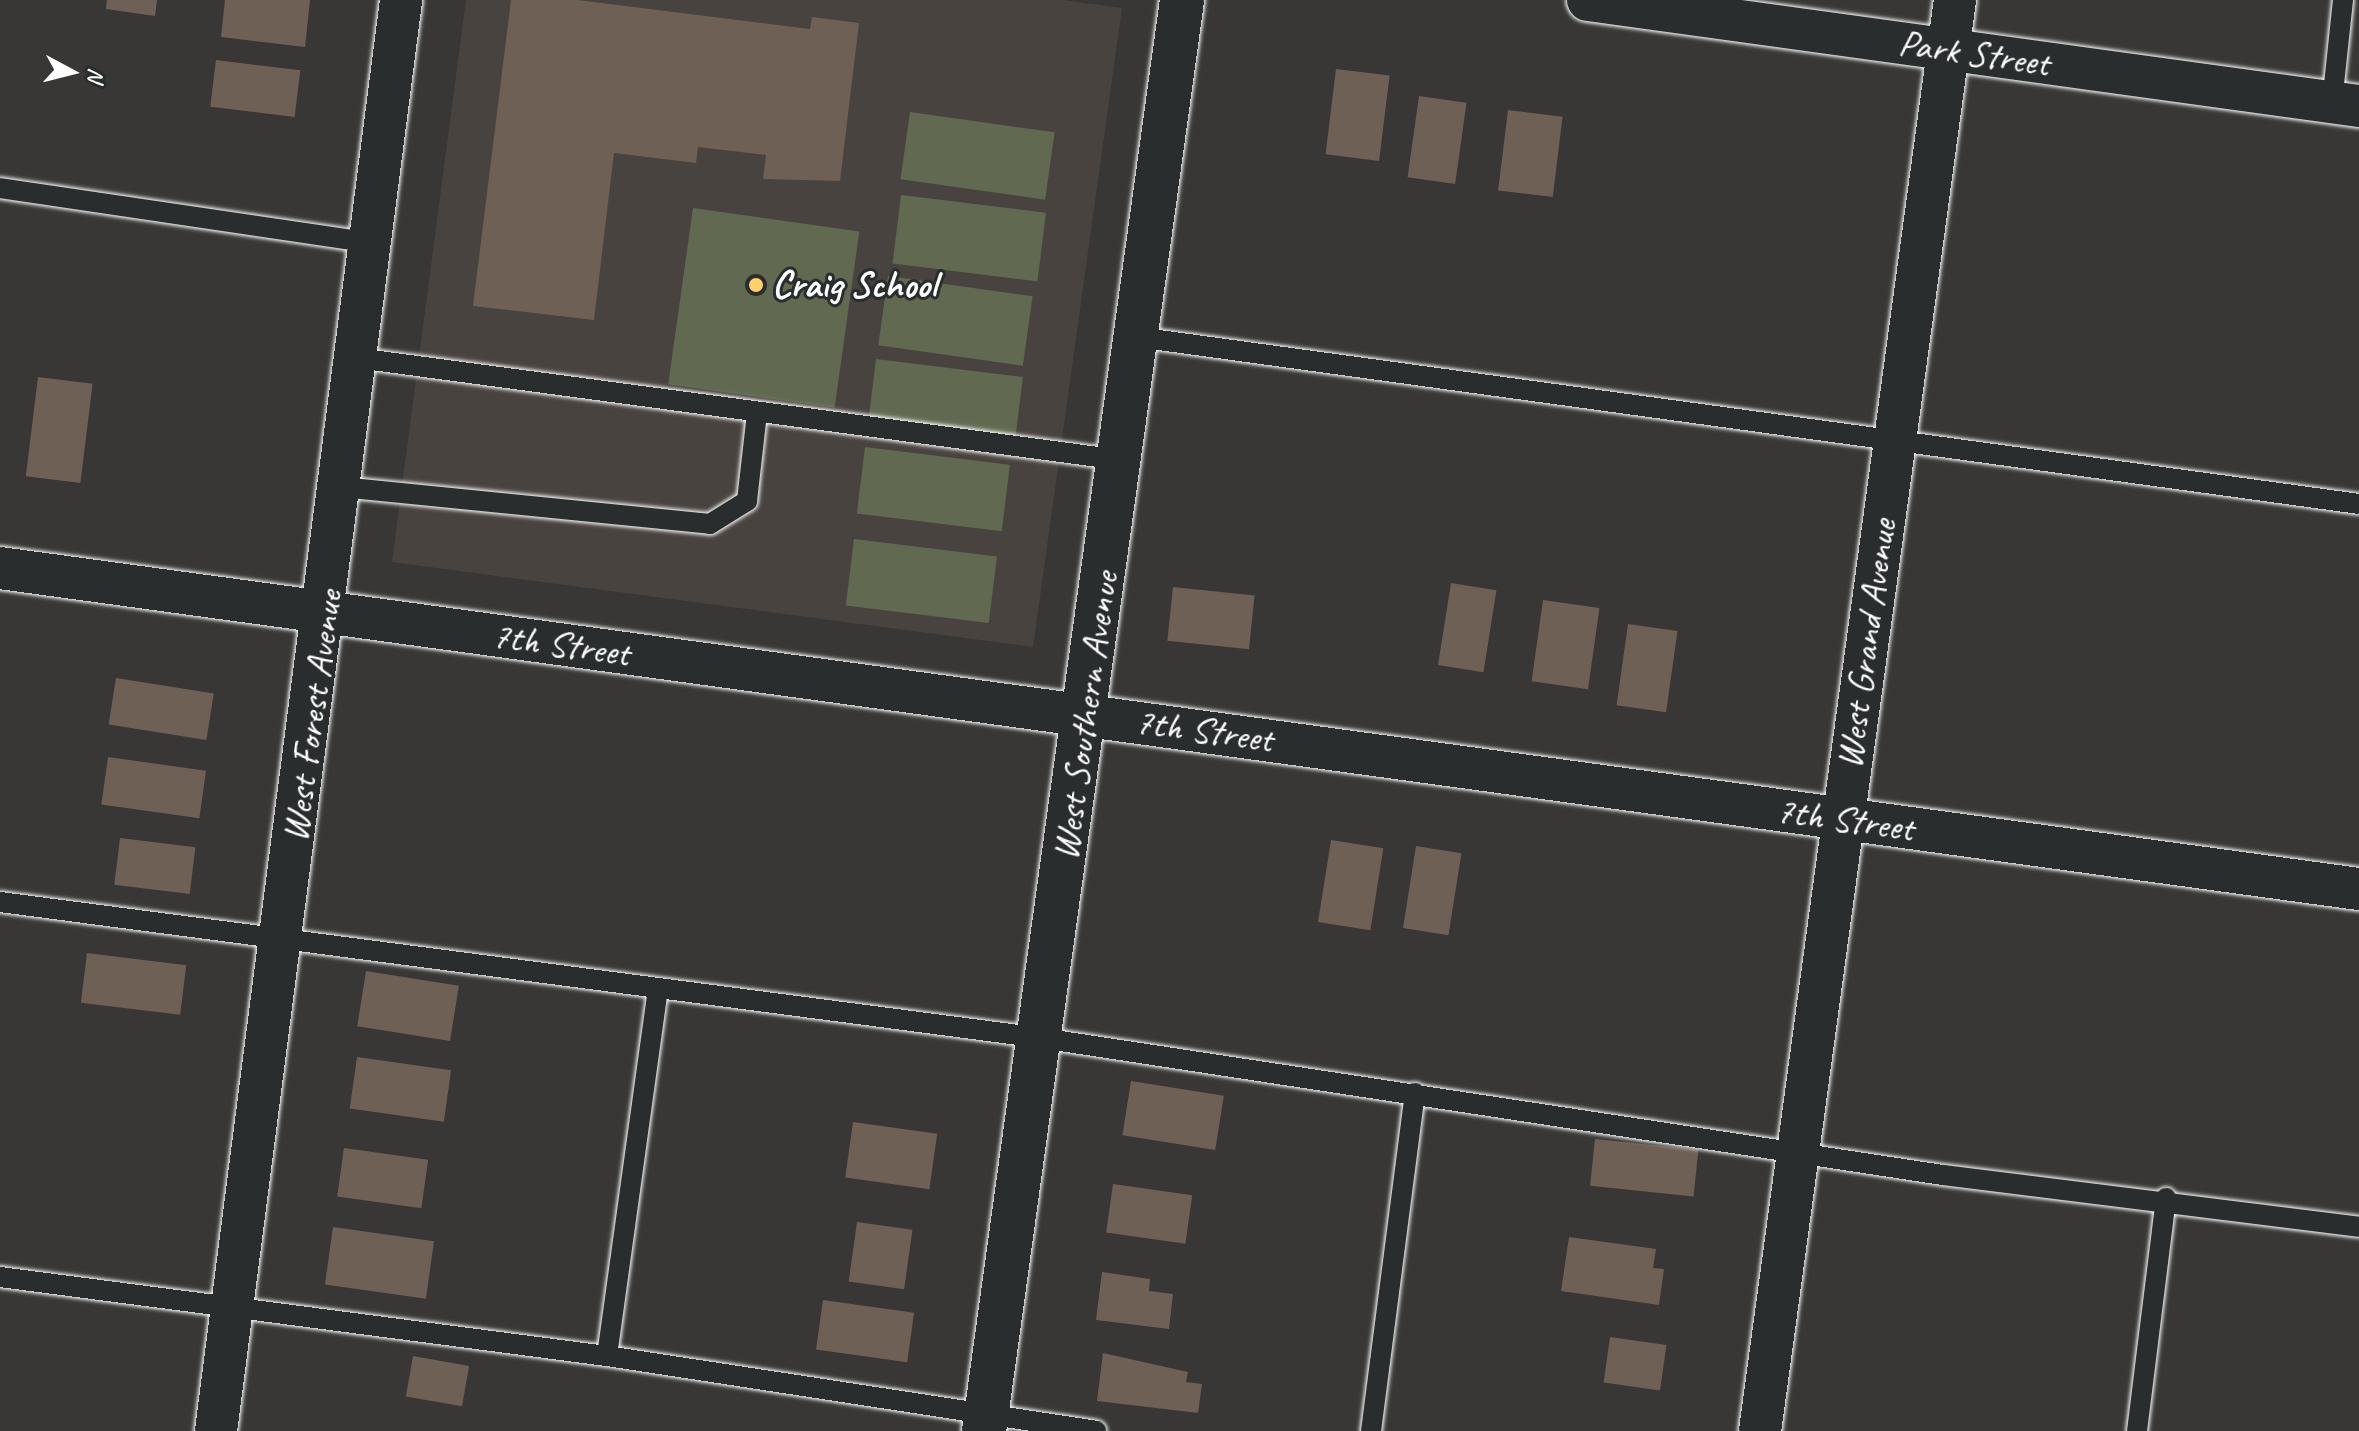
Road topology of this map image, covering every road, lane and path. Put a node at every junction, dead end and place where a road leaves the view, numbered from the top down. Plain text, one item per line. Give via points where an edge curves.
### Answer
1 (401, 0) edge
2 (1182, 0) edge
3 (1588, 0) edge
4 (1955, 0) edge
5 (2343, 0) edge
6 (1949, 49) junction
7 (2345, 104) edge
8 (0, 188) edge
9 (371, 243) junction
10 (1137, 337) junction
11 (357, 358) junction
12 (757, 413) junction
13 (1894, 441) junction
14 (1120, 460) junction
15 (341, 487) junction
16 (2359, 504) edge
17 (0, 568) edge
18 (327, 613) junction
19 (1086, 713) junction
20 (1841, 819) junction
21 (2359, 889) edge
22 (0, 902) edge
23 (282, 938) junction
24 (658, 990) junction
25 (1041, 1038) junction
26 (1415, 1093) junction
27 (1799, 1150) junction
28 (2166, 1198) junction
29 (2359, 1227) edge
30 (0, 1277) edge
31 (234, 1309) junction
32 (607, 1356) junction
33 (985, 1424) edge
34 (216, 1431) edge
35 (1096, 1431) edge
36 (1371, 1431) edge
37 (1760, 1431) edge
38 (2137, 1431) edge

1 - 9 street, West Forest Avenue
2 - 10 street, West Southern Avenue
3 - 6 street, Park Street
4 - 6 street, West Grand Avenue
5 - 7 lane
6 - 7 street, Park Street
6 - 13 street, West Grand Avenue
8 - 9 lane
9 - 11 street, West Forest Avenue
10 - 13 lane
10 - 14 street, West Southern Avenue
11 - 12 lane
11 - 15 street, West Forest Avenue
12 - 14 lane
12 - 15 lane via 747,501 710,524
13 - 16 lane
13 - 20 street, West Grand Avenue
14 - 19 street, West Southern Avenue
15 - 18 street, West Forest Avenue
17 - 18 street, 7th Street
18 - 19 street, 7th Street
18 - 23 street, West Forest Avenue
19 - 20 street, 7th Street
19 - 25 street, West Southern Avenue
20 - 21 street, 7th Street
20 - 27 street, West Grand Avenue
22 - 23 lane
23 - 24 lane
23 - 31 street, West Forest Avenue
24 - 25 lane
24 - 32 lane
25 - 26 lane
25 - 33 street, West Southern Avenue
26 - 27 lane
26 - 36 lane
27 - 28 lane via 1943,1175
27 - 37 street, West Grand Avenue
28 - 29 lane
28 - 38 lane
30 - 31 lane
31 - 32 lane
31 - 34 street, West Forest Avenue
32 - 33 lane
33 - 35 lane

